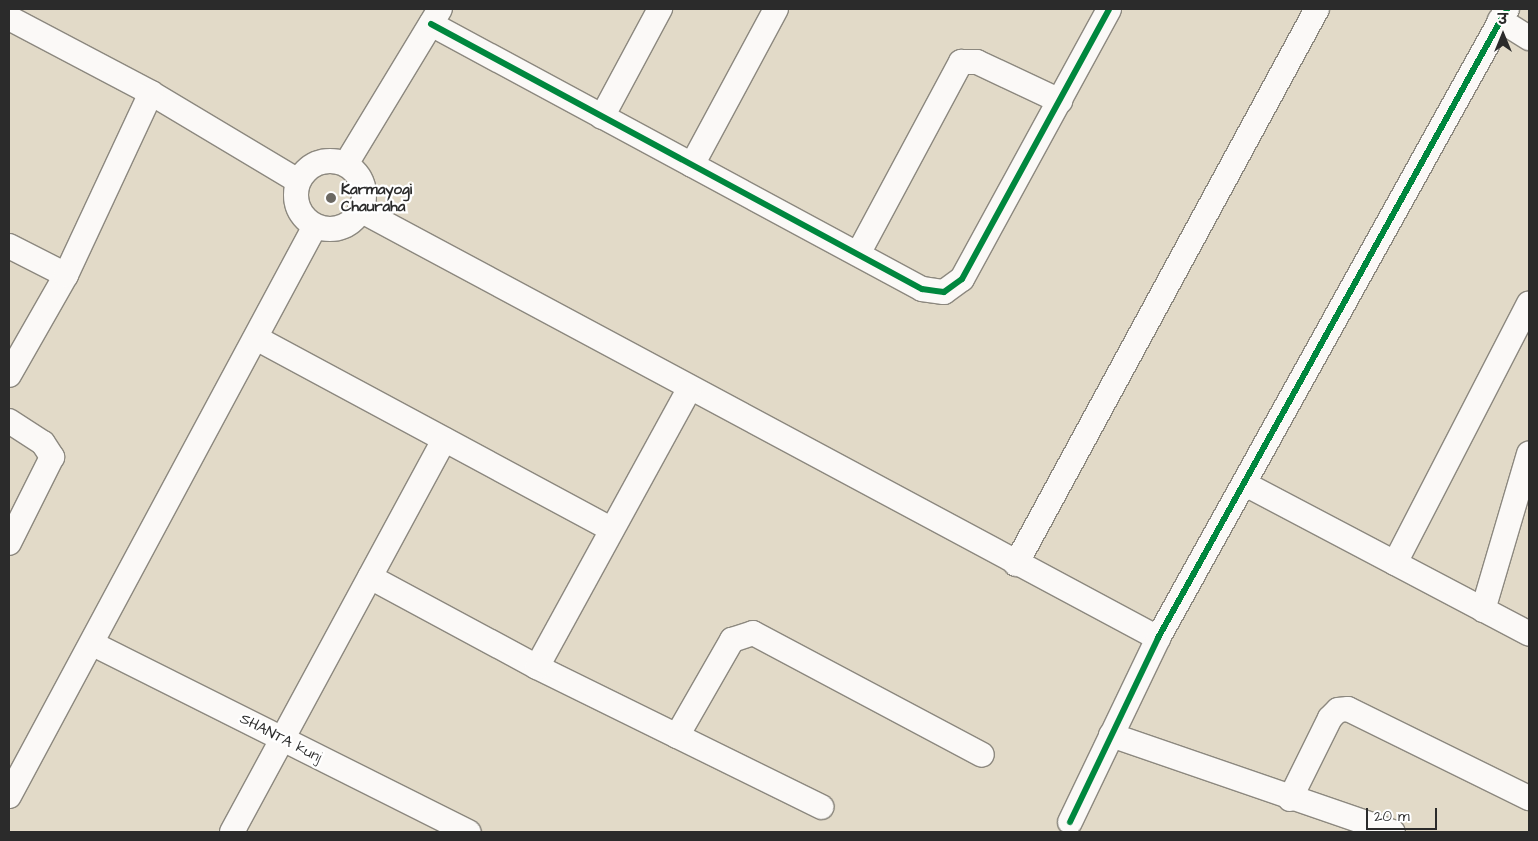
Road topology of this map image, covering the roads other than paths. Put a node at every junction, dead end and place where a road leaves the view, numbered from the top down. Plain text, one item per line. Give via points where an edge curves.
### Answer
1 (660, 9) edge
2 (776, 9) edge
3 (1109, 9) edge
4 (1317, 9) edge
5 (1503, 14) edge
6 (435, 17) edge
7 (9, 18) edge
8 (1529, 38) edge
9 (151, 94) junction
10 (1060, 101) junction
11 (602, 117) junction
12 (346, 164) junction
13 (692, 165) junction
14 (298, 181) junction
15 (360, 210) junction
16 (315, 226) junction
17 (9, 246) edge
18 (858, 254) junction
19 (66, 275) junction
20 (1529, 303) edge
21 (256, 338) junction
22 (9, 375) edge
23 (689, 389) junction
24 (9, 421) edge
25 (444, 440) junction
26 (1529, 454) edge
27 (1244, 484) junction
28 (612, 530) junction
29 (9, 543) edge
30 (1395, 563) junction
31 (1016, 564) junction
32 (370, 577) junction
33 (1483, 610) junction
34 (1529, 634) edge
35 (1158, 638) junction
36 (92, 644) junction
37 (536, 667) junction
38 (1111, 735) junction
39 (677, 736) junction
40 (282, 739) junction
41 (982, 755) dead end
42 (9, 796) edge
43 (1529, 798) edge
44 (1290, 799) junction
45 (822, 807) dead end
46 (1070, 822) dead end
47 (445, 827) edge
48 (232, 832) edge
49 (469, 832) edge
50 (1393, 832) edge

1 - 11 street
2 - 13 street
3 - 10 street
4 - 31 street
5 - 8 street
5 - 27 street
6 - 11 street
6 - 12 street
7 - 9 street
9 - 14 street
9 - 19 street
10 - 18 street via 954,288 944,292 922,289
10 - 18 street via 977,62 961,62
11 - 13 street
12 - 14 street via 319,162
12 - 15 street via 359,177 364,193
13 - 18 street
14 - 16 street via 295,198 301,215
15 - 16 street via 349,224 332,229
15 - 23 street
16 - 21 street
17 - 19 street
19 - 22 street
20 - 30 street
21 - 25 street
21 - 36 street
23 - 28 street
23 - 31 street
24 - 29 street via 43,443 52,457
25 - 28 street
25 - 32 street
26 - 33 street
27 - 30 street
27 - 35 street
28 - 37 street
30 - 33 street
31 - 35 street
32 - 37 street
32 - 40 street
33 - 34 street
35 - 38 street
36 - 40 street, SHANTA kunj
36 - 42 street
37 - 39 street
38 - 44 street
38 - 46 street
39 - 41 street via 732,640 753,633
39 - 45 street
40 - 47 street, SHANTA kunj
40 - 48 street
43 - 44 street via 1348,710 1338,710 1330,718
44 - 50 street
47 - 49 street, SHANTA kunj

